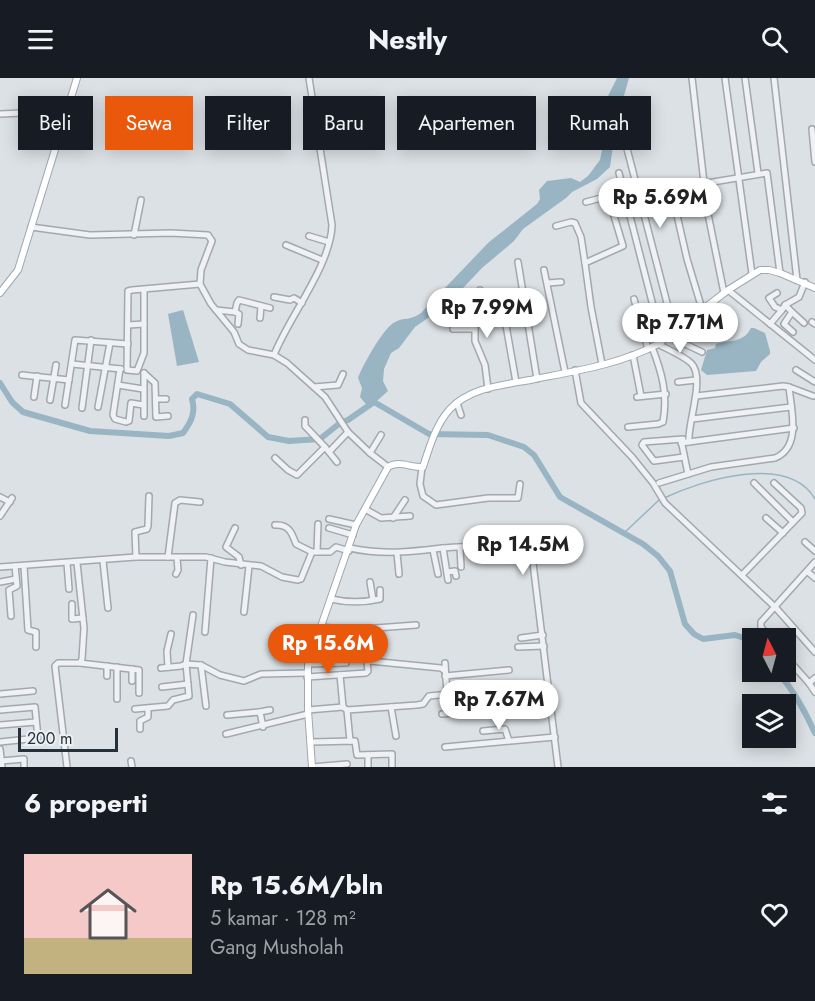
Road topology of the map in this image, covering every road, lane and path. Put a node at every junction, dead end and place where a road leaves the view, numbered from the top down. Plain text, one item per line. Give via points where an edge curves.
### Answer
1 (77, 78) edge
2 (309, 78) edge
3 (692, 78) edge
4 (725, 78) edge
5 (745, 78) edge
6 (774, 78) edge
7 (72, 96) edge
8 (18, 113) edge
9 (0, 114) edge
10 (812, 129) dead end
11 (55, 150) edge
12 (627, 150) edge
13 (815, 162) edge
14 (758, 173) junction
15 (619, 174) dead end
16 (738, 176) junction
17 (704, 182) junction
18 (141, 200) dead end
19 (586, 202) dead end
20 (31, 226) junction
21 (556, 226) dead end
22 (134, 235) junction
23 (309, 236) dead end
24 (329, 242) junction
25 (286, 245) dead end
26 (322, 260) junction
27 (518, 262) dead end
28 (585, 263) junction
29 (544, 270) dead end
30 (780, 273) junction
31 (752, 274) junction
32 (797, 280) junction
33 (561, 282) dead end
34 (805, 282) junction
35 (548, 283) junction
36 (201, 286) junction
37 (815, 288) edge
38 (144, 290) junction
39 (480, 290) dead end
40 (726, 292) junction
41 (0, 293) edge
42 (777, 293) dead end
43 (511, 294) dead end
44 (274, 297) dead end
45 (634, 299) dead end
46 (302, 303) junction
47 (261, 306) junction
48 (270, 308) dead end
49 (784, 308) junction
50 (702, 309) junction
51 (216, 310) junction
52 (235, 312) junction
53 (792, 312) junction
54 (455, 316) dead end
55 (260, 318) dead end
56 (804, 323) dead end
57 (144, 324) junction
58 (238, 324) dead end
59 (770, 324) junction
60 (128, 325) junction
61 (475, 329) junction
62 (674, 330) junction
63 (793, 332) dead end
64 (668, 336) junction
65 (91, 340) junction
66 (110, 343) junction
67 (128, 344) junction
68 (655, 345) junction
69 (702, 352) dead end
70 (274, 355) junction
71 (633, 356) junction
72 (815, 360) edge
73 (72, 364) junction
74 (602, 364) junction
75 (56, 365) dead end
76 (88, 366) junction
77 (104, 368) junction
78 (120, 369) junction
79 (127, 370) junction
80 (575, 370) junction
81 (796, 370) dead end
82 (137, 371) junction
83 (565, 372) junction
84 (144, 373) junction
85 (343, 374) dead end
86 (22, 375) dead end
87 (37, 376) junction
88 (54, 378) junction
89 (537, 379) junction
90 (69, 380) junction
91 (696, 380) junction
92 (516, 382) junction
93 (678, 382) dead end
94 (815, 382) edge
95 (118, 385) junction
96 (314, 387) junction
97 (789, 387) junction
98 (143, 389) junction
99 (488, 389) junction
100 (666, 394) junction
101 (696, 396) junction
102 (813, 396) dead end
103 (34, 397) dead end
104 (156, 399) junction
105 (166, 399) dead end
106 (51, 400) dead end
107 (457, 403) junction
108 (65, 405) dead end
109 (143, 405) junction
110 (98, 407) dead end
111 (791, 407) junction
112 (82, 408) dead end
113 (461, 415) dead end
114 (144, 416) dead end
115 (168, 416) dead end
116 (692, 419) junction
117 (305, 420) dead end
118 (628, 427) dead end
119 (794, 428) junction
120 (348, 432) junction
121 (381, 435) dead end
122 (688, 440) junction
123 (681, 441) junction
124 (327, 450) junction
125 (370, 453) junction
126 (684, 457) junction
127 (275, 458) dead end
128 (337, 462) dead end
129 (388, 467) junction
130 (422, 467) junction
131 (688, 474) junction
132 (659, 483) dead end
133 (754, 483) dead end
134 (774, 483) dead end
135 (520, 484) dead end
136 (149, 496) dead end
137 (0, 497) edge
138 (405, 500) dead end
139 (200, 502) dead end
140 (365, 509) junction
141 (1, 513) edge
142 (410, 516) dead end
143 (393, 518) junction
144 (766, 518) dead end
145 (329, 519) dead end
146 (793, 522) junction
147 (318, 524) dead end
148 (274, 525) dead end
149 (356, 525) junction
150 (235, 528) dead end
151 (329, 528) dead end
152 (482, 530) dead end
153 (783, 533) junction
154 (353, 535) junction
155 (805, 542) dead end
156 (483, 546) junction
157 (460, 547) junction
158 (443, 548) junction
159 (349, 549) junction
160 (433, 550) junction
161 (815, 551) edge
162 (314, 552) junction
163 (397, 553) junction
164 (168, 557) junction
165 (136, 558) junction
166 (177, 558) junction
167 (211, 558) junction
168 (103, 561) junction
169 (815, 562) edge
170 (67, 563) junction
171 (77, 563) junction
172 (241, 565) junction
173 (15, 566) junction
174 (24, 566) junction
175 (249, 566) junction
176 (0, 567) edge
177 (461, 567) dead end
178 (447, 572) junction
179 (808, 572) junction
180 (176, 574) dead end
181 (399, 574) dead end
182 (438, 574) dead end
183 (742, 575) junction
184 (456, 576) dead end
185 (815, 578) edge
186 (16, 579) junction
187 (448, 580) dead end
188 (0, 582) edge
189 (370, 582) dead end
190 (69, 589) dead end
191 (380, 590) dead end
192 (331, 599) junction
193 (373, 600) junction
194 (72, 604) dead end
195 (108, 608) dead end
196 (776, 608) junction
197 (244, 612) dead end
198 (193, 615) dead end
199 (10, 616) dead end
200 (83, 618) junction
201 (416, 625) dead end
202 (322, 627) junction
203 (763, 628) edge
204 (205, 632) dead end
205 (171, 634) dead end
206 (543, 635) junction
207 (521, 638) dead end
208 (544, 646) junction
209 (36, 647) dead end
210 (518, 647) dead end
211 (348, 650) dead end
212 (815, 652) edge
213 (313, 653) junction
214 (80, 663) junction
215 (346, 663) dead end
216 (445, 663) dead end
217 (186, 664) junction
218 (308, 664) junction
219 (201, 665) junction
220 (106, 666) junction
221 (117, 667) junction
222 (796, 668) edge
223 (132, 669) junction
224 (509, 670) dead end
225 (445, 674) junction
226 (307, 675) junction
227 (340, 675) junction
228 (107, 676) dead end
229 (815, 678) edge
230 (132, 681) dead end
231 (809, 683) junction
232 (188, 684) junction
233 (162, 687) dead end
234 (33, 691) dead end
235 (486, 691) dead end
236 (815, 692) edge
237 (139, 693) dead end
238 (0, 694) edge
239 (447, 694) junction
240 (117, 699) dead end
241 (551, 704) junction
242 (206, 706) dead end
243 (535, 706) junction
244 (391, 707) junction
245 (135, 709) dead end
246 (148, 709) junction
247 (345, 709) junction
248 (500, 709) junction
249 (0, 710) edge
250 (270, 710) dead end
251 (261, 712) junction
252 (308, 712) junction
253 (442, 714) dead end
254 (227, 715) dead end
255 (36, 722) junction
256 (0, 725) edge
257 (263, 727) junction
258 (140, 729) dead end
259 (483, 731) dead end
260 (226, 734) dead end
261 (396, 736) dead end
262 (555, 737) junction
263 (350, 741) junction
264 (509, 741) junction
265 (0, 742) edge
266 (310, 742) junction
267 (445, 747) dead end
268 (0, 749) edge
269 (368, 755) junction
270 (1, 764) edge
271 (347, 764) dead end
272 (392, 766) edge
273 (24, 767) edge
274 (67, 767) edge
275 (312, 767) edge
276 (368, 767) edge
277 (558, 767) edge

1 - 7 main road
2 - 24 street via 332,225
3 - 17 street
4 - 16 street
5 - 14 street
6 - 32 street
8 - 9 street
10 - 13 street
11 - 20 main road
12 - 62 street
14 - 16 street
14 - 30 street via 769,175
15 - 68 street
16 - 17 street
16 - 31 street
17 - 40 street
17 - 50 street via 671,189
18 - 22 street
19 - 28 street via 608,198 623,246
20 - 22 street via 90,235
20 - 41 main road via 17,273
21 - 28 street via 574,223 581,237
22 - 36 street via 211,237 201,270
23 - 24 street
24 - 26 street
25 - 26 street
26 - 46 street
27 - 89 street
28 - 74 street
29 - 35 street
30 - 31 main road via 765,269
30 - 32 main road
31 - 40 main road
32 - 34 main road
33 - 35 street
34 - 37 main road
34 - 49 street via 799,297
35 - 83 street
36 - 38 street
36 - 51 street
38 - 57 street
38 - 60 street via 128,291
39 - 61 street via 475,302
40 - 50 main road
40 - 59 street
42 - 49 street via 769,299 775,307
43 - 92 street via 501,297
44 - 46 street via 294,298
45 - 68 street
46 - 70 street
47 - 48 street
47 - 52 street via 239,300
47 - 55 street
49 - 53 street
49 - 59 street
50 - 62 main road
51 - 52 street
51 - 70 street via 243,348
52 - 58 street via 239,314
53 - 56 street
53 - 63 street via 784,324
54 - 61 street via 453,329
57 - 60 street
57 - 82 street via 144,353
59 - 72 street
60 - 67 street
61 - 99 street
62 - 64 main road
64 - 68 main road
64 - 69 street
65 - 66 street
65 - 73 street via 75,340
65 - 76 street
66 - 67 street
66 - 77 street
67 - 79 street
68 - 71 main road
68 - 91 street via 693,365
68 - 100 street
70 - 96 street
71 - 74 main road
71 - 100 street via 639,396
73 - 76 street
73 - 90 street
74 - 80 main road
75 - 88 street
76 - 77 street
76 - 112 street
77 - 78 street
77 - 110 street
78 - 79 street
78 - 95 street
79 - 82 street
80 - 83 main road
80 - 183 street via 581,403 632,457 665,503
81 - 94 street
82 - 84 street
83 - 89 main road
84 - 98 street
84 - 104 street via 155,383
85 - 96 street via 338,385
86 - 87 street
87 - 88 street
87 - 103 street
88 - 90 street
88 - 106 street
89 - 92 main road
90 - 108 street
91 - 93 street
91 - 101 street
92 - 99 main road
95 - 98 street
95 - 109 street via 115,419 129,421 131,403
96 - 120 street
97 - 101 street
97 - 102 street
97 - 111 street
98 - 109 street
99 - 107 main road
100 - 118 street via 661,424
101 - 116 street
104 - 105 street
104 - 115 street via 156,417
107 - 113 street
107 - 130 main road via 443,418
109 - 114 street
111 - 116 street
111 - 119 street
116 - 122 street
117 - 124 street via 304,425
119 - 122 street
119 - 131 street via 792,440 780,456
120 - 124 street
120 - 125 street
121 - 125 street
122 - 123 street
123 - 126 street
123 - 126 street via 642,445 654,461
124 - 127 street via 297,475
124 - 128 street
125 - 129 street
126 - 131 street
129 - 130 main road
129 - 140 main road
130 - 135 street via 421,492 436,505 518,498
131 - 132 street
133 - 146 street
134 - 146 street via 802,510
136 - 165 street via 147,529 135,532
137 - 141 street via 11,500
138 - 143 street
139 - 164 street via 175,503
140 - 143 street via 378,518
140 - 149 main road
142 - 143 street
144 - 153 street
145 - 149 street
146 - 153 street
147 - 162 street
148 - 162 street via 290,530 296,544
149 - 154 main road
150 - 172 street via 226,548 237,555
151 - 154 street
152 - 156 street
153 - 183 street
154 - 159 main road
155 - 161 street
156 - 157 street
156 - 206 street via 531,547
157 - 158 street
157 - 177 street
158 - 160 street
158 - 178 street
159 - 162 street
159 - 163 street
159 - 192 main road
160 - 163 street
160 - 182 street
162 - 175 street via 298,580 261,566
163 - 181 street
164 - 165 street
164 - 166 street
165 - 168 street
166 - 167 street
166 - 180 street
167 - 172 street
167 - 204 street
168 - 171 street
168 - 195 street
169 - 179 street
170 - 171 street
170 - 174 street
170 - 190 street
171 - 200 street
172 - 175 street
173 - 174 street
173 - 176 street
173 - 186 street
174 - 209 street via 28,630 36,632
175 - 197 street
178 - 184 street via 454,570
178 - 187 street
179 - 185 street
179 - 196 street
183 - 196 street
186 - 188 street
186 - 199 street via 16,587 9,590
189 - 193 street
191 - 193 street via 380,599
192 - 193 street via 351,603
192 - 202 main road
194 - 200 street via 72,619
196 - 203 street via 760,624
196 - 212 street
198 - 217 street
200 - 214 street
201 - 202 street via 350,630
202 - 213 main road
205 - 217 street via 164,668
206 - 207 street
206 - 208 street
208 - 210 street
208 - 241 street
211 - 213 street
213 - 218 main road
214 - 220 street
214 - 274 street via 55,666
215 - 218 street
216 - 225 street
217 - 219 street
217 - 232 street
218 - 226 main road
219 - 226 street via 244,681 261,674
219 - 242 street
220 - 221 street
220 - 228 street
221 - 223 street
221 - 240 street
222 - 231 street
223 - 230 street
223 - 237 street via 140,671
224 - 225 street
225 - 227 street via 441,668 370,661 367,672
225 - 239 street
226 - 227 street
226 - 252 main road
227 - 247 street
229 - 231 street
231 - 236 street
232 - 233 street
232 - 246 street via 188,697
234 - 238 street
235 - 239 street
239 - 244 street via 429,696 421,705
241 - 243 street
241 - 262 street
243 - 248 street
243 - 248 street via 532,689 502,690
244 - 247 street
244 - 261 street
245 - 246 street
246 - 258 street
247 - 252 street
247 - 263 street
248 - 253 street
249 - 255 street via 35,707
250 - 251 street
251 - 254 street
251 - 257 street
252 - 257 street
252 - 266 main road
255 - 256 street
255 - 265 street via 38,738
257 - 260 street
259 - 264 street via 505,729
262 - 264 street
262 - 277 street
263 - 266 street
263 - 269 street via 355,741 357,755
264 - 267 street
266 - 275 main road
268 - 270 street
269 - 272 street via 392,754
269 - 276 street
270 - 273 street via 24,759
271 - 275 street

